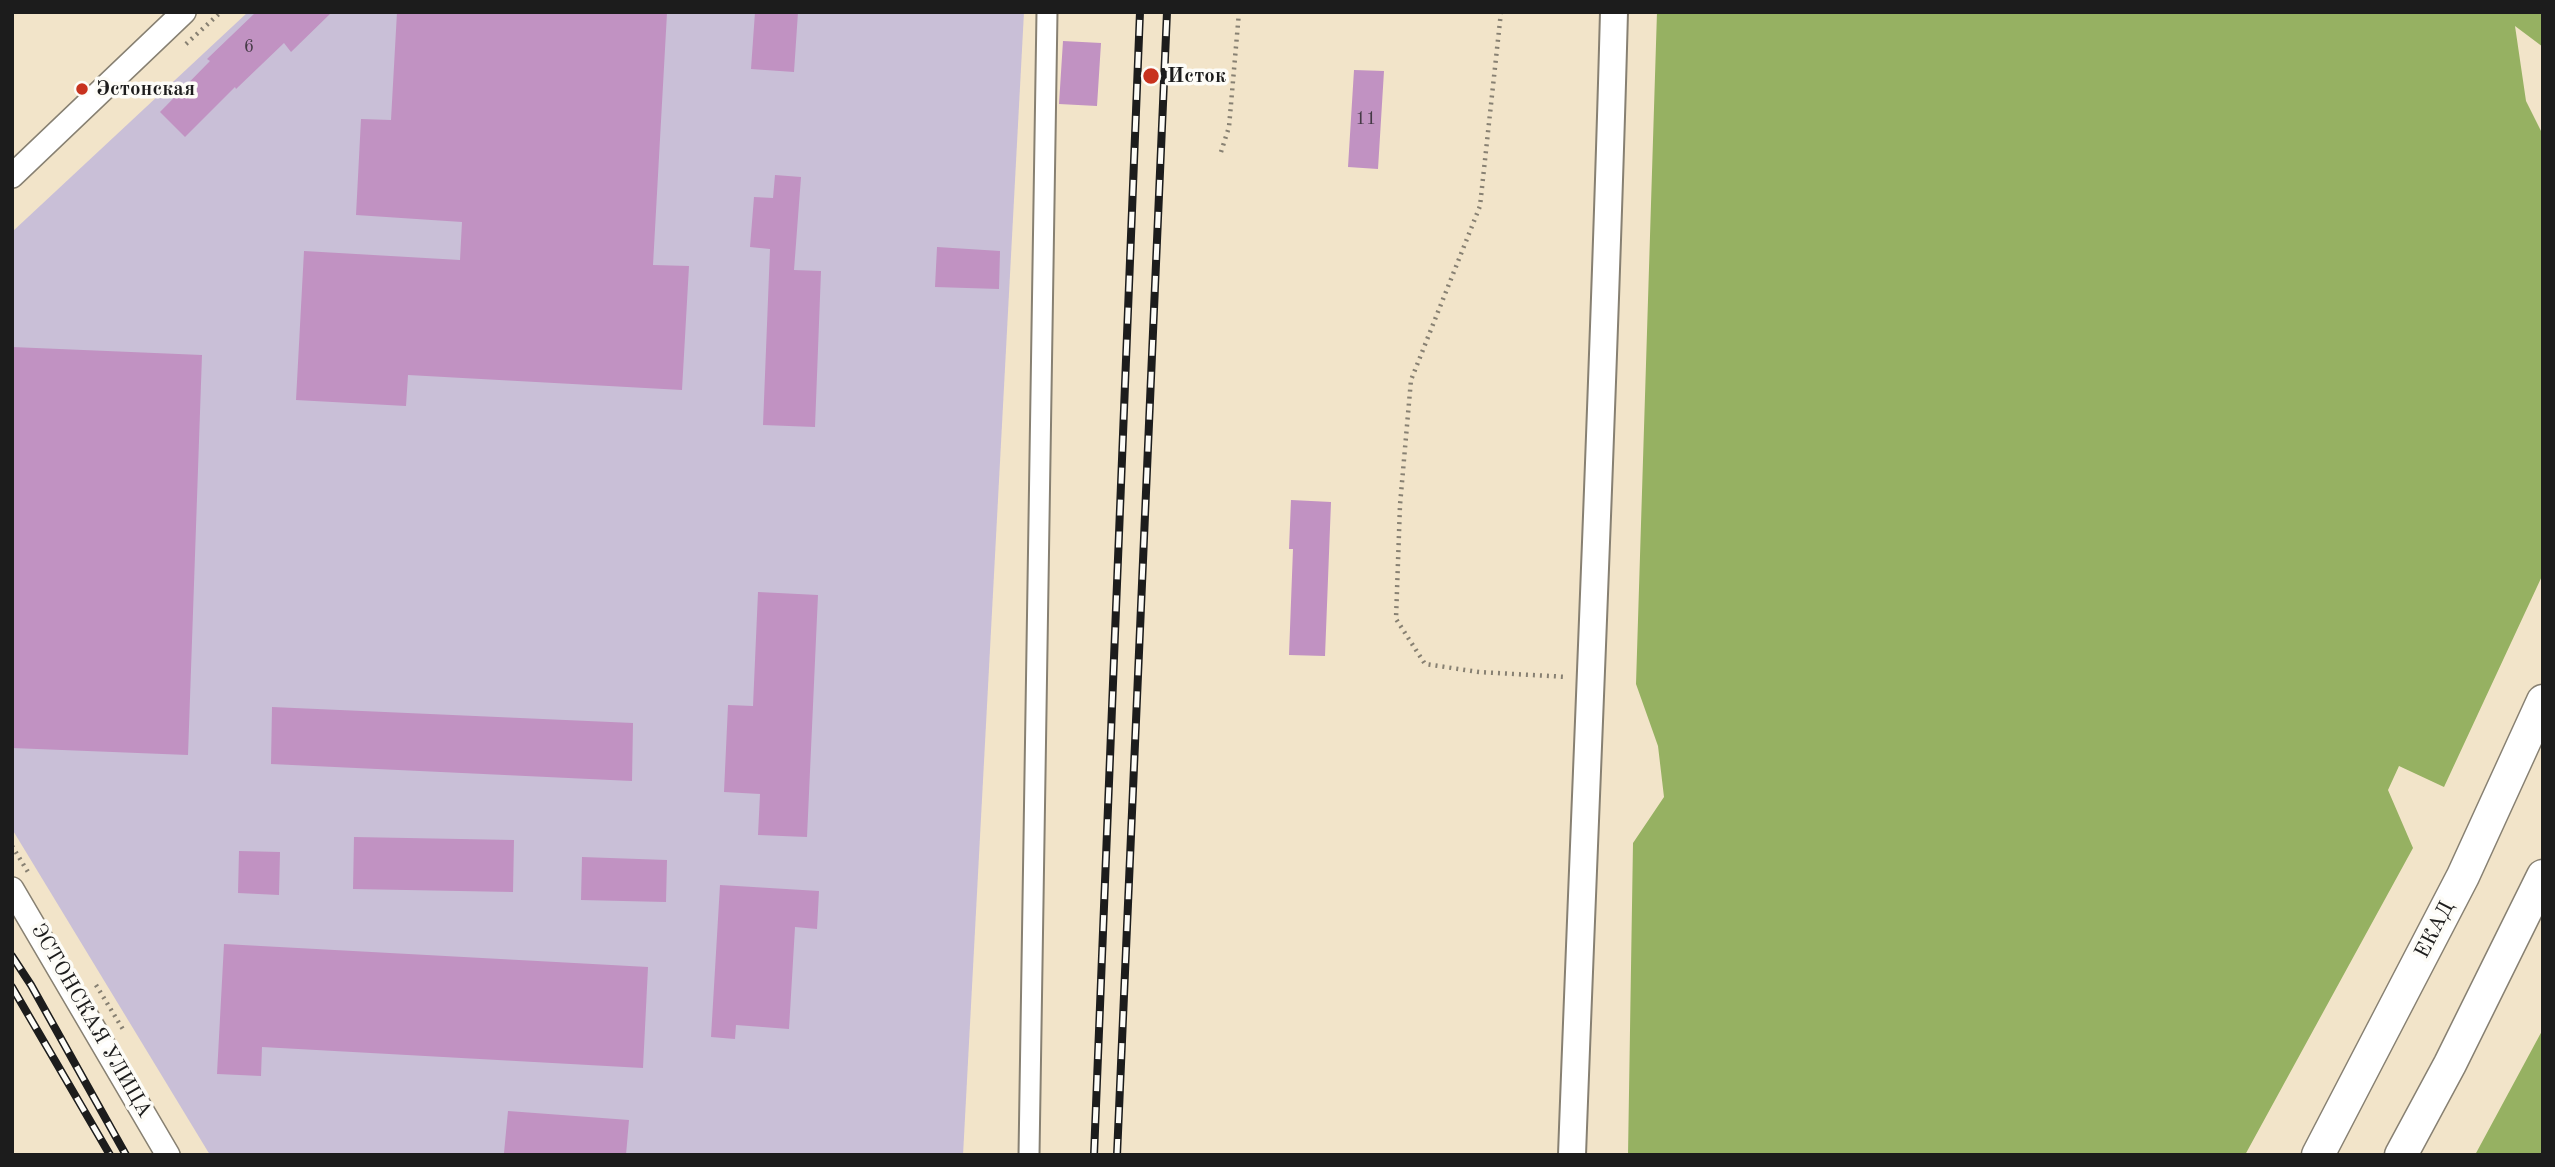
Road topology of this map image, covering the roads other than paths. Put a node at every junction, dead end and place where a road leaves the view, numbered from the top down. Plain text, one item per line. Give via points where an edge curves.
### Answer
1 (184, 12) edge
2 (1047, 12) edge
3 (1614, 12) edge
4 (12, 176) edge
5 (2543, 701) edge
6 (2543, 876) edge
7 (12, 889) edge
8 (168, 1155) edge
9 (1029, 1155) edge
10 (1573, 1155) edge
11 (2318, 1155) edge
12 (2401, 1155) edge

1 - 4 street
2 - 9 street
3 - 10 main road
5 - 11 highway, ЕКАД via 2463,876
6 - 12 highway
7 - 8 street, ЭСТОНСКАЯ УЛИЦА

